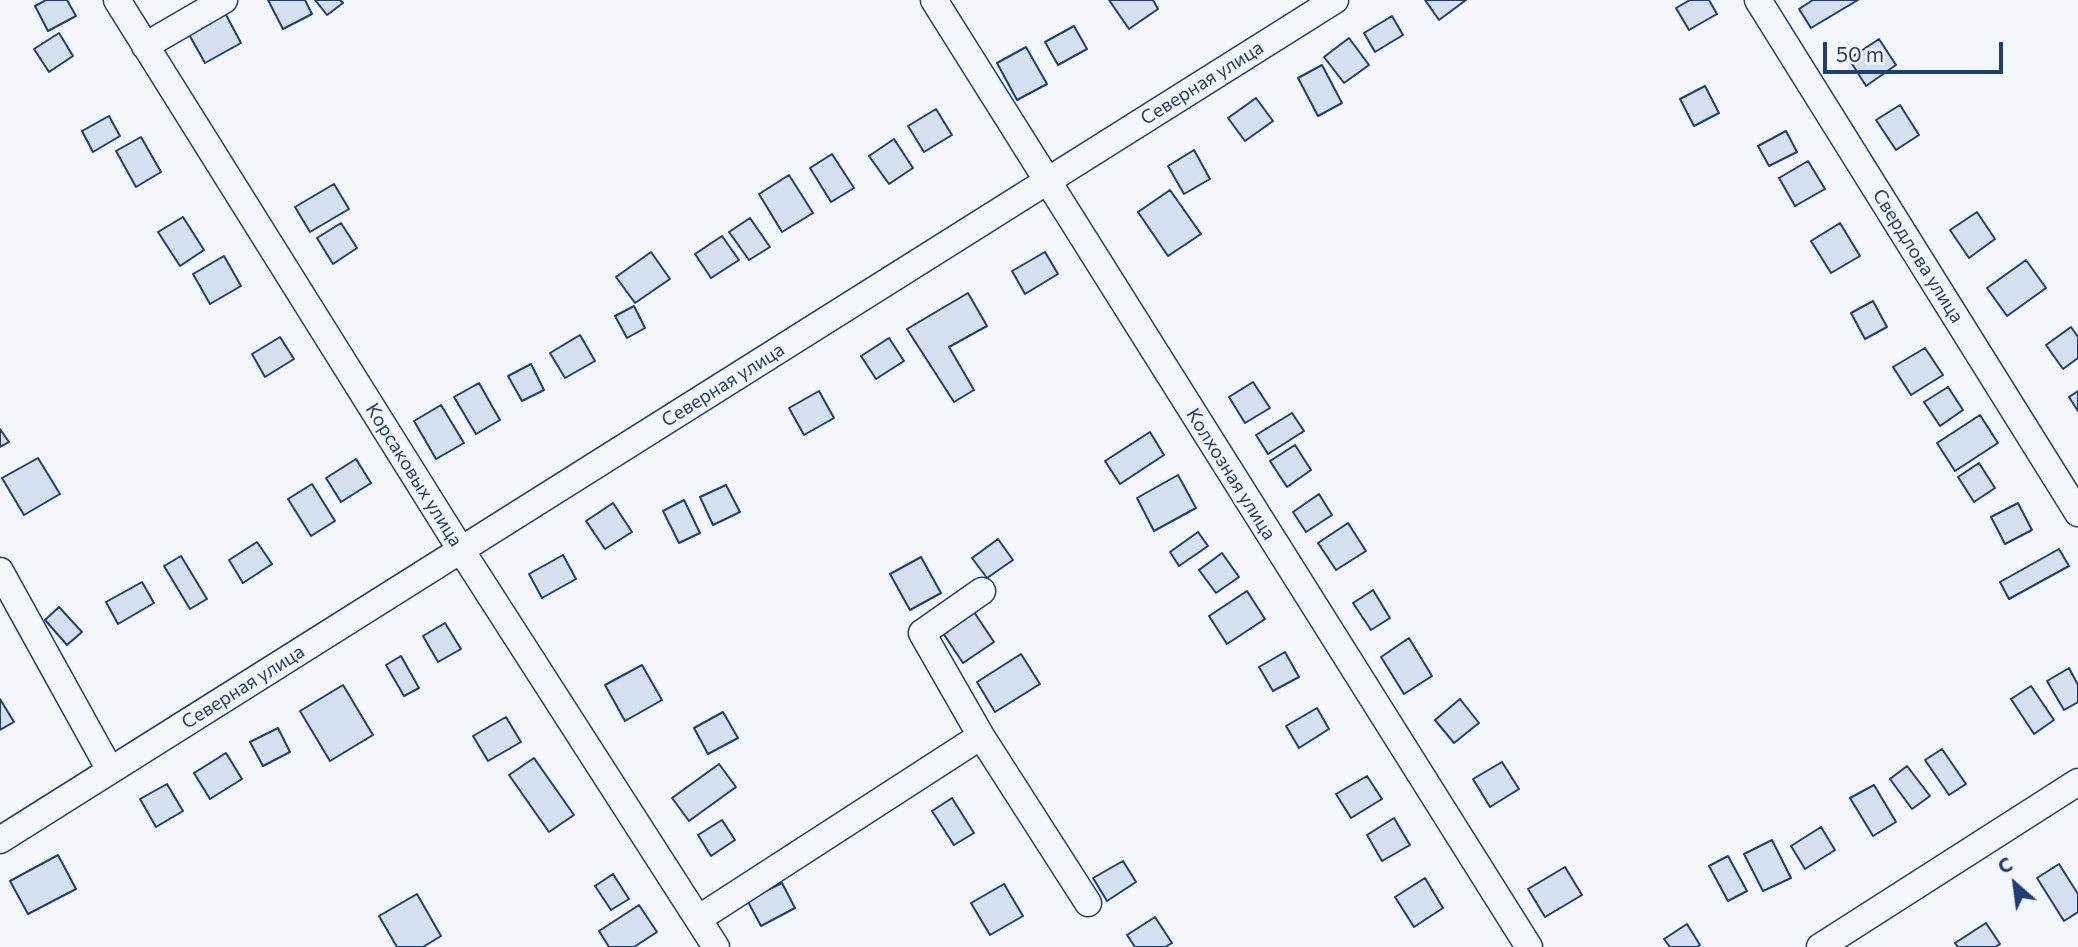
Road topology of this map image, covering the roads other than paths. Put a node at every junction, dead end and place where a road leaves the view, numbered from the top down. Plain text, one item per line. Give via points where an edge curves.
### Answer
1 (117, 0) edge
2 (224, 0) edge
3 (934, 0) edge
4 (1335, 0) edge
5 (1758, 0) edge
6 (145, 46) junction
7 (1046, 181) junction
8 (2078, 513) edge
9 (461, 550) junction
10 (0, 571) edge
11 (982, 591) dead end
12 (981, 736) junction
13 (110, 771) junction
14 (2078, 782) edge
15 (0, 840) edge
16 (1088, 903) dead end
17 (698, 919) junction
18 (716, 947) edge
19 (1529, 947) edge
20 (1820, 947) edge

1 - 6 street, Корсаковых улица
2 - 6 street
3 - 7 street, Колхозная улица
4 - 7 street, Северная улица
5 - 8 street, Свердлова улица
6 - 9 street, Корсаковых улица
7 - 9 street, Северная улица
7 - 19 street, Колхозная улица
9 - 13 street, Северная улица
9 - 17 street, Корсаковых улица
10 - 13 street
11 - 12 street via 922,633
12 - 16 street
12 - 17 street
13 - 15 street, Северная улица
14 - 20 street
17 - 18 street, Корсаковых улица

